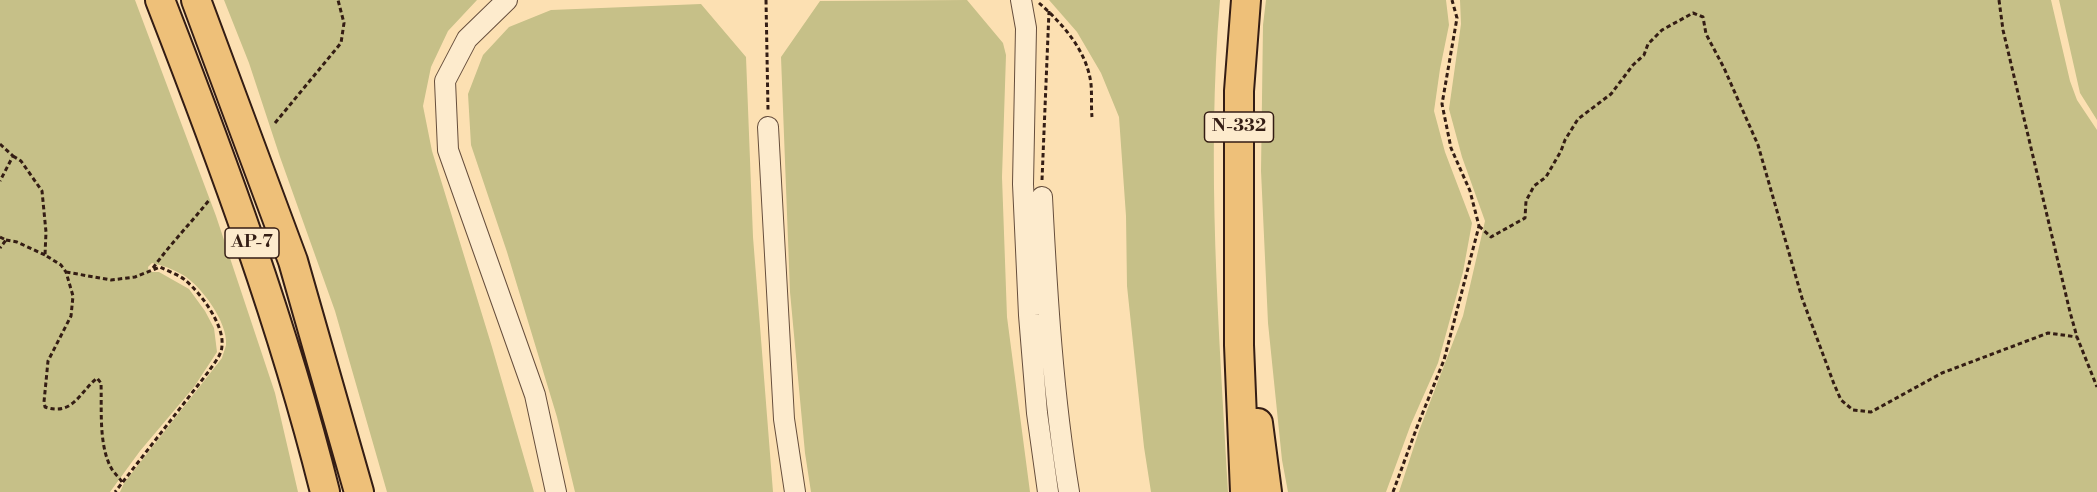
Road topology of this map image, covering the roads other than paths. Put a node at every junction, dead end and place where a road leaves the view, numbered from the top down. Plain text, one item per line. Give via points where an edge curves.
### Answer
1 (160, 0) edge
2 (196, 0) edge
3 (507, 0) edge
4 (1021, 0) edge
5 (1246, 0) edge
6 (768, 127) road end
7 (1042, 196) road end
8 (1239, 254) junction
9 (325, 492) edge
10 (359, 492) edge
11 (556, 492) edge
12 (795, 492) edge
13 (1048, 492) edge
14 (1069, 492) edge
15 (1245, 492) edge
16 (1267, 492) edge

1 - 9 highway, AP-7 via 258,260 308,421
2 - 10 highway, AP-7 via 293,261
3 - 11 lane via 467,39 445,81 448,150 535,395
4 - 13 lane via 1026,28 1023,184 1029,315
5 - 8 highway, N-332 via 1239,91
6 - 12 lane via 784,419
7 - 14 lane via 1060,440
8 - 15 highway, N-332
8 - 16 highway, N-332

